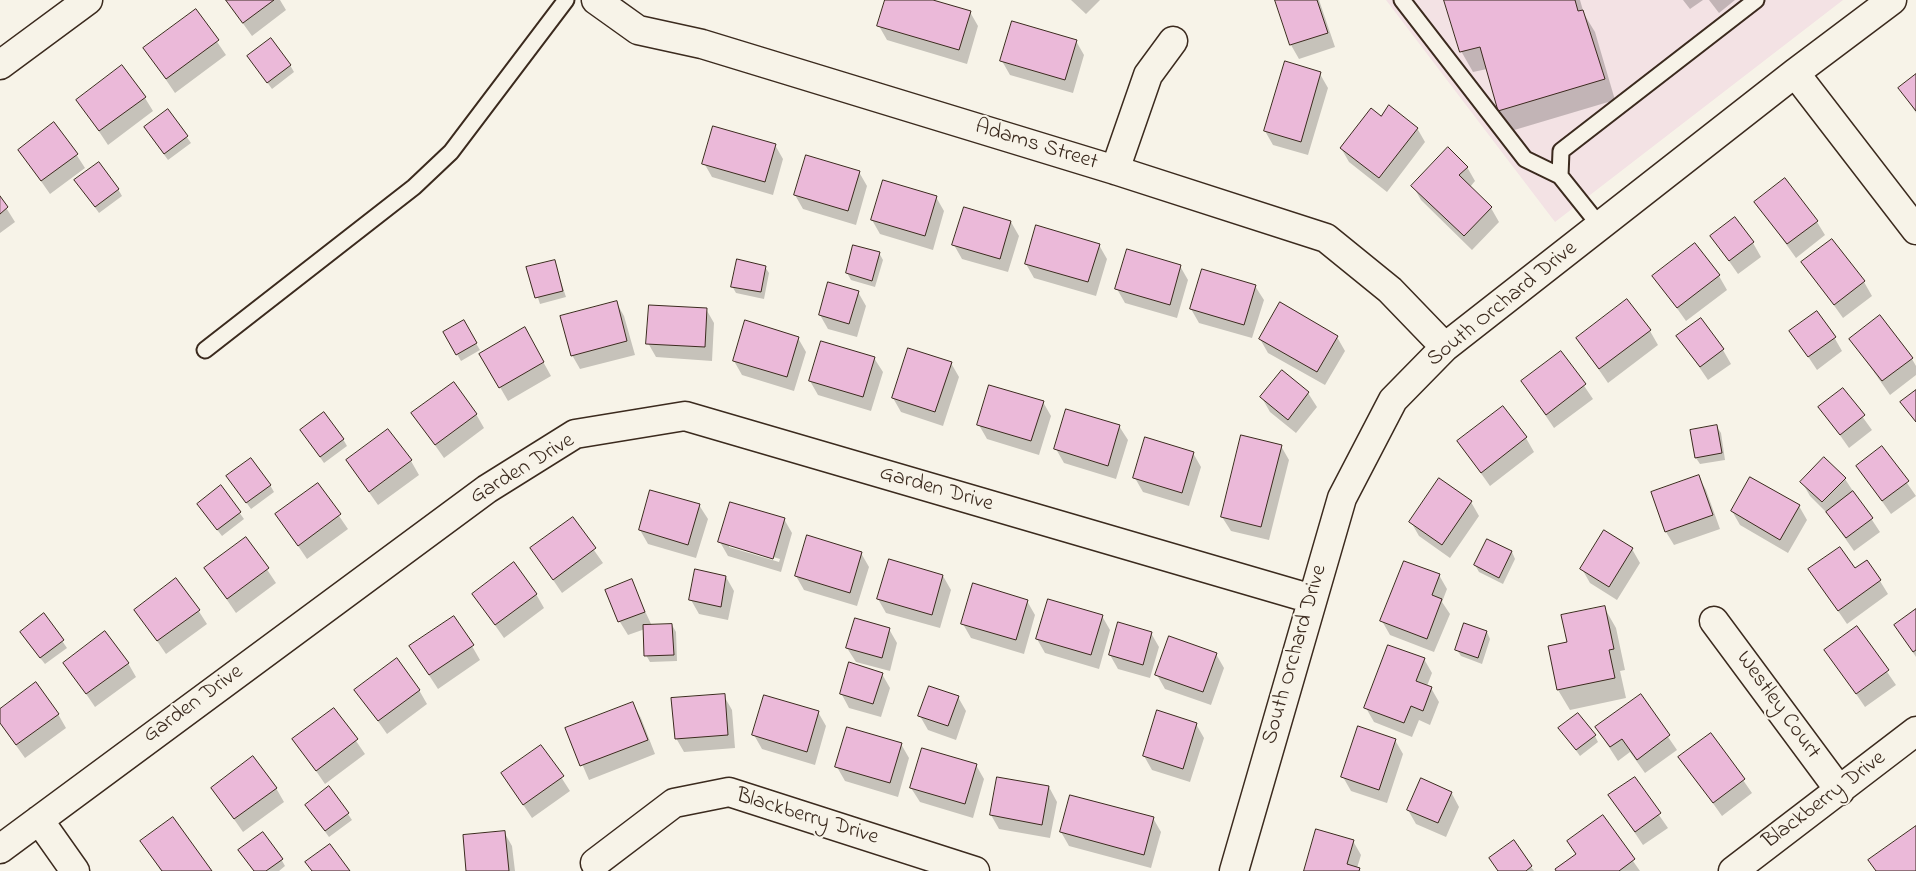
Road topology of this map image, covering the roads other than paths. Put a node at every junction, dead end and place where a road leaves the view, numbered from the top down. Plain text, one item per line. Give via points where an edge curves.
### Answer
1 (88, 0) edge
2 (566, 0) edge
3 (596, 0) edge
4 (1402, 0) edge
5 (1756, 0) edge
6 (1892, 0) edge
7 (1173, 41) dead end
8 (0, 65) edge
9 (1795, 73) junction
10 (1115, 170) junction
11 (1560, 176) junction
12 (1600, 226) junction
13 (1916, 230) edge
14 (1445, 348) junction
15 (205, 350) dead end
16 (1312, 599) junction
17 (1714, 621) dead end
18 (1916, 731) edge
19 (1840, 791) junction
20 (39, 820) junction
21 (0, 849) edge
22 (595, 863) dead end
23 (76, 871) edge
24 (975, 871) edge
25 (1234, 871) edge
26 (1733, 871) edge

1 - 8 street
2 - 15 lane via 451,152 414,187
3 - 10 street, Adams Street via 638,30 702,44
4 - 11 lane via 1525,159
5 - 11 lane via 1561,151
6 - 9 street, South Orchard Drive
7 - 10 street via 1148,75
9 - 12 street, South Orchard Drive
9 - 13 street
10 - 14 street, Adams Street via 1326,238 1390,290
11 - 12 lane
12 - 14 street, South Orchard Drive
14 - 16 street, South Orchard Drive via 1393,400 1342,498
16 - 20 street, Garden Drive via 685,416 575,434 487,489
16 - 25 street, South Orchard Drive
17 - 19 street, Westley Court
18 - 19 street, Blackberry Drive
19 - 26 street, Blackberry Drive
20 - 21 street, Garden Drive
20 - 23 street
22 - 24 street, Blackberry Drive via 674,803 729,792

